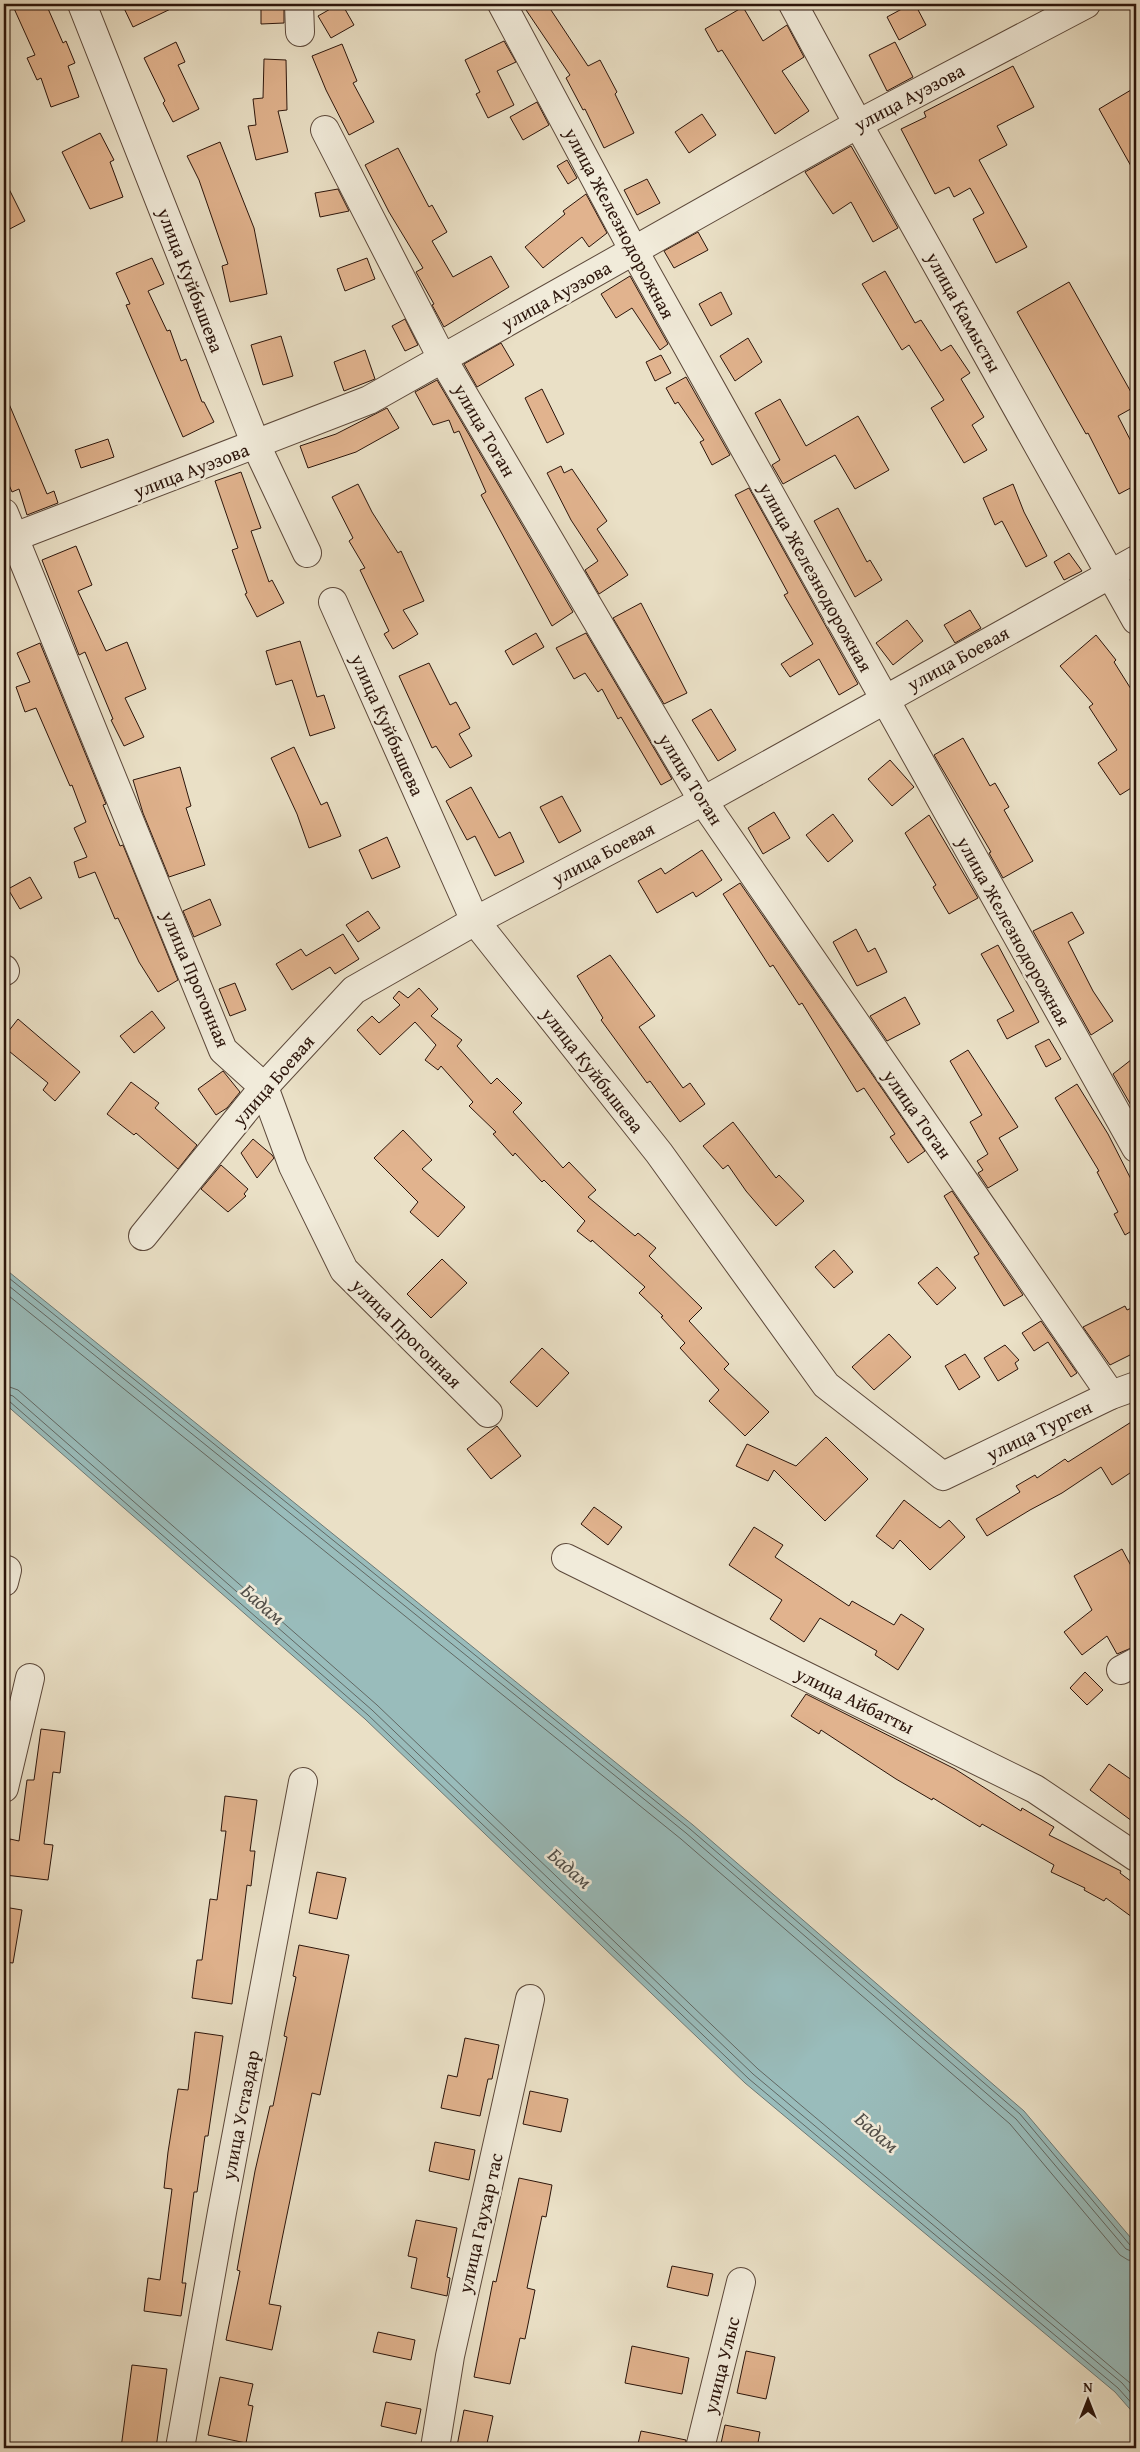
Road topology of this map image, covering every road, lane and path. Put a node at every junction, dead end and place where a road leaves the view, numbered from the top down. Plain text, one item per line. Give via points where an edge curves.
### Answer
1 (82, 4) edge
2 (299, 4) edge
3 (502, 4) edge
4 (793, 4) edge
5 (1086, 4) edge
6 (300, 32) dead end
7 (858, 124) junction
8 (325, 130) dead end
9 (634, 251) junction
10 (442, 358) junction
11 (256, 446) junction
12 (7, 530) edge
13 (307, 553) dead end
14 (1136, 560) edge
15 (1111, 573) junction
16 (333, 602) dead end
17 (1136, 620) edge
18 (884, 700) junction
19 (703, 801) junction
20 (474, 921) junction
21 (264, 1087) junction
22 (1136, 1148) edge
23 (143, 1236) dead end
24 (1124, 1390) edge
25 (488, 1413) dead end
26 (943, 1476) joint
27 (566, 1558) dead end
28 (30, 1678) dead end
29 (303, 1782) dead end
30 (4, 1788) edge
31 (1136, 1857) edge
32 (530, 1999) dead end
33 (741, 2282) dead end
34 (180, 2448) edge
35 (435, 2448) edge
36 (700, 2448) edge

1 - 11 street, улица Куйбышева
2 - 6 street
3 - 9 street, улица Железнодорожная
4 - 7 street, улица Камысты
5 - 7 street, улица Ауэзова
7 - 9 street, улица Ауэзова
7 - 15 street, улица Камысты
8 - 10 street, улица Тоган
9 - 10 street, улица Ауэзова
9 - 18 street, улица Железнодорожная
10 - 11 street, улица Ауэзова via 369,400
10 - 19 street, улица Тоган
11 - 12 street, улица Ауэзова
11 - 13 street, улица Куйбышева
12 - 21 street, улица Прогонная via 223,1050
14 - 15 street, улица Боевая
15 - 17 street, улица Камысты
15 - 18 street, улица Боевая
16 - 20 street, улица Куйбышева
18 - 19 street, улица Боевая
18 - 22 street, улица Железнодорожная
19 - 20 street, улица Боевая
19 - 24 street, улица Тоган
20 - 21 street, улица Боевая via 354,990
20 - 26 street, улица Куйбышева via 659,1153 826,1385
21 - 23 street, улица Боевая
21 - 25 street, улица Прогонная via 293,1166 344,1270
24 - 26 street, улица Турген
27 - 31 street, улица Айбатты via 1036,1789
28 - 30 street
29 - 34 street, улица Устаздар
32 - 35 street, улица Гаухар тас via 450,2356
33 - 36 street, улица Улыс

